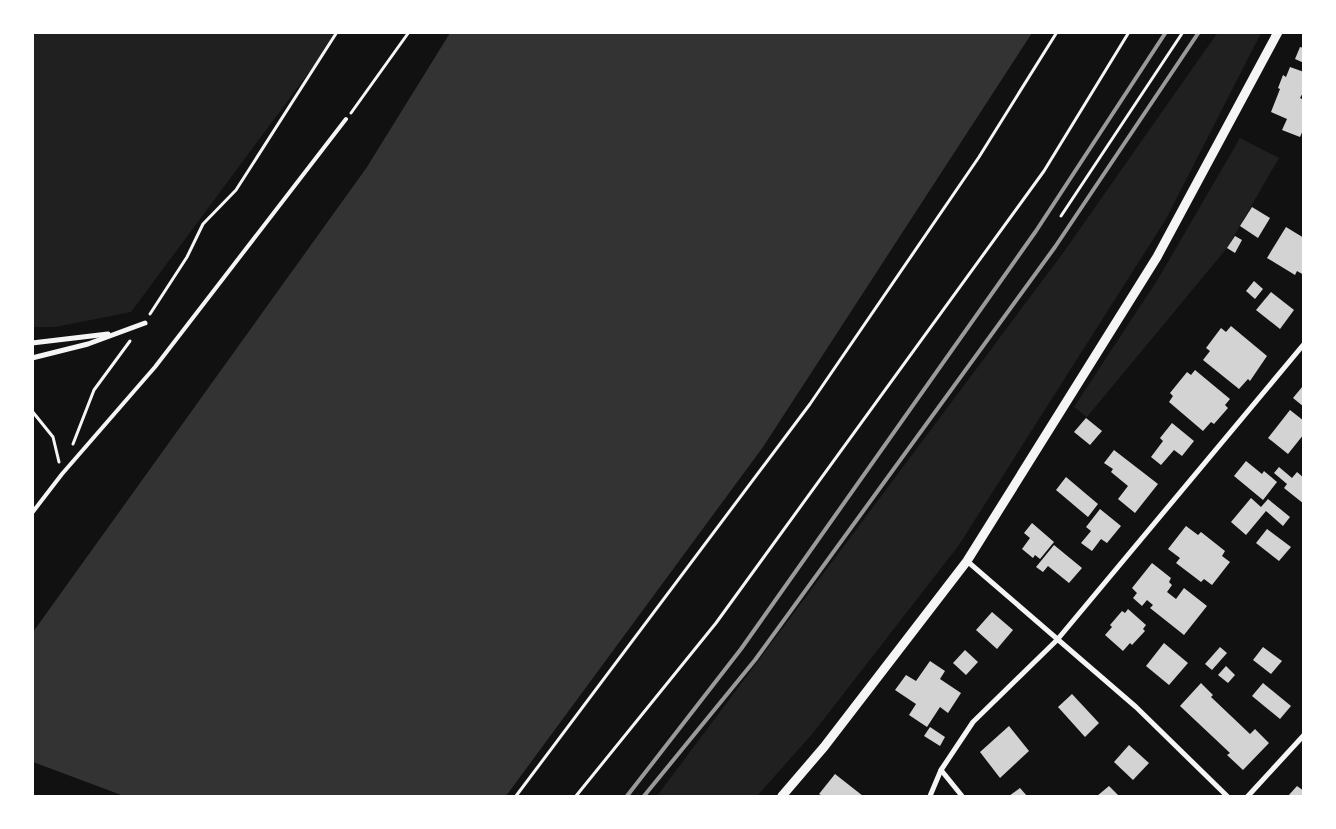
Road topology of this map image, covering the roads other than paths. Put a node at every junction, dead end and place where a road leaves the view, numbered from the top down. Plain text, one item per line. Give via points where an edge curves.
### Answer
1 (1278, 32) edge
2 (346, 119) road end
3 (145, 323) road end
4 (116, 333) junction
5 (32, 343) edge
6 (1304, 344) edge
7 (32, 358) edge
8 (32, 513) edge
9 (968, 561) junction
10 (1057, 640) junction
11 (1304, 735) edge
12 (941, 770) junction
13 (782, 796) edge
14 (930, 796) edge
15 (962, 796) edge
16 (1227, 796) edge
17 (1248, 796) edge

1 - 9 street via 1157,257
2 - 8 lane via 155,367
3 - 4 street
4 - 5 street
4 - 7 street via 88,344
6 - 10 street
9 - 10 street
9 - 13 street via 824,747
10 - 12 street via 973,722
10 - 16 street via 1136,707
11 - 17 street
12 - 14 street
12 - 15 street

